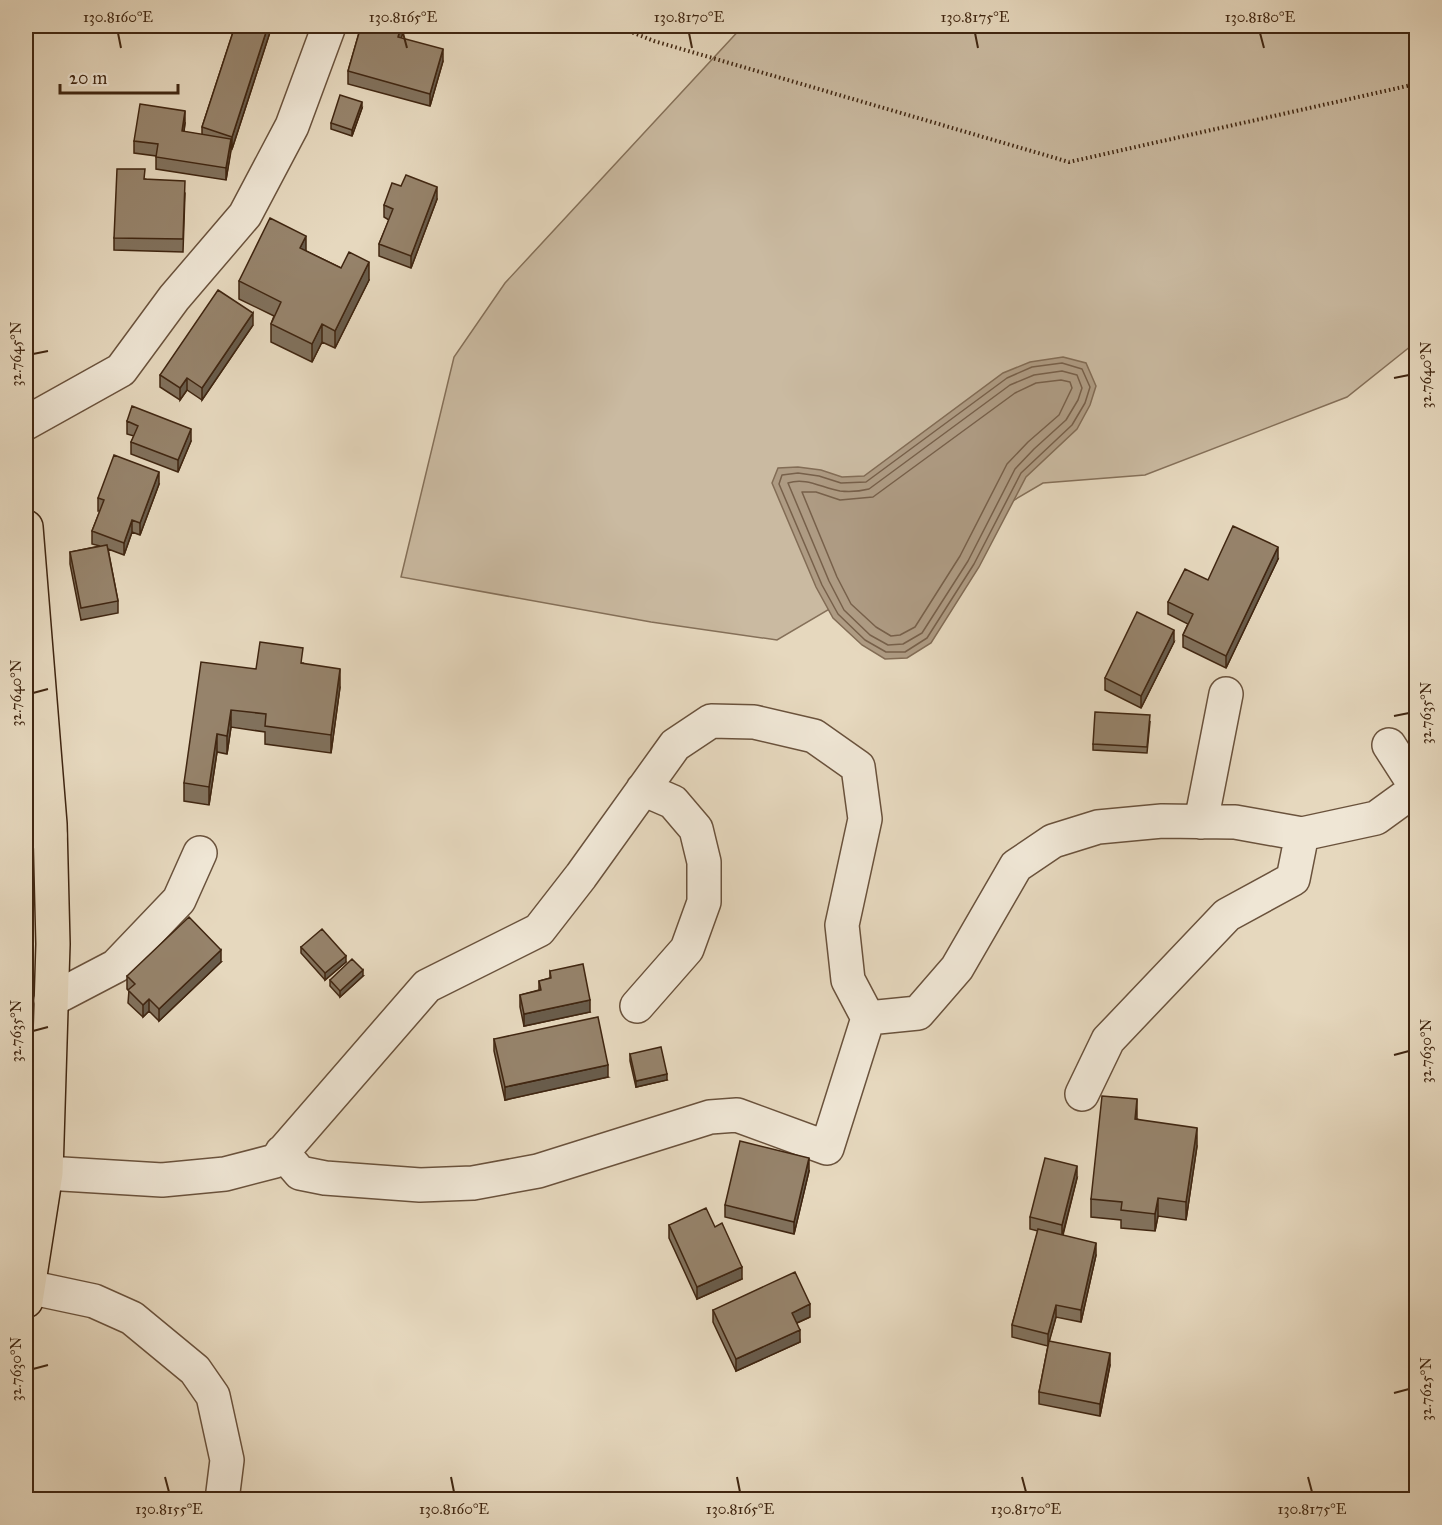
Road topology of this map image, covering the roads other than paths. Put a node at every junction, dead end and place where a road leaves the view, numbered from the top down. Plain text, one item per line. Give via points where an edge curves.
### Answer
1 (329, 26) edge
2 (26, 423) edge
3 (26, 527) edge
4 (1226, 694) dead end
5 (1389, 745) dead end
6 (1416, 788) edge
7 (643, 789) junction
8 (1201, 822) junction
9 (38, 832) edge
10 (1302, 834) junction
11 (200, 853) dead end
12 (51, 1000) junction
13 (637, 1006) dead end
14 (868, 1018) junction
15 (1082, 1094) dead end
16 (282, 1152) junction
17 (46, 1173) junction
18 (26, 1296) edge
19 (222, 1500) edge

1 - 2 street via 292,126 245,215 174,297 121,370
3 - 9 highway via 34,614
4 - 8 street
5 - 6 street
6 - 10 street via 1376,818
7 - 13 street via 673,802 696,829 704,862 704,902 687,949
7 - 14 street via 675,745 711,721 754,722 814,736 858,767 865,819 842,925 848,980
7 - 16 street via 539,930 427,986
8 - 10 street via 1235,822
8 - 14 street via 1098,827 1053,841 1016,866 957,968 918,1013
9 - 12 highway via 53,944
10 - 15 street via 1293,879 1227,915 1108,1040
11 - 12 street via 179,900 116,966
12 - 17 highway
14 - 16 street via 827,1148 737,1115 710,1117 538,1171 473,1183 420,1185 300,1173
16 - 17 street via 275,1161 225,1174 162,1180
17 - 18 highway
18 - 19 street via 94,1301 132,1318 195,1370 213,1396 226,1460

